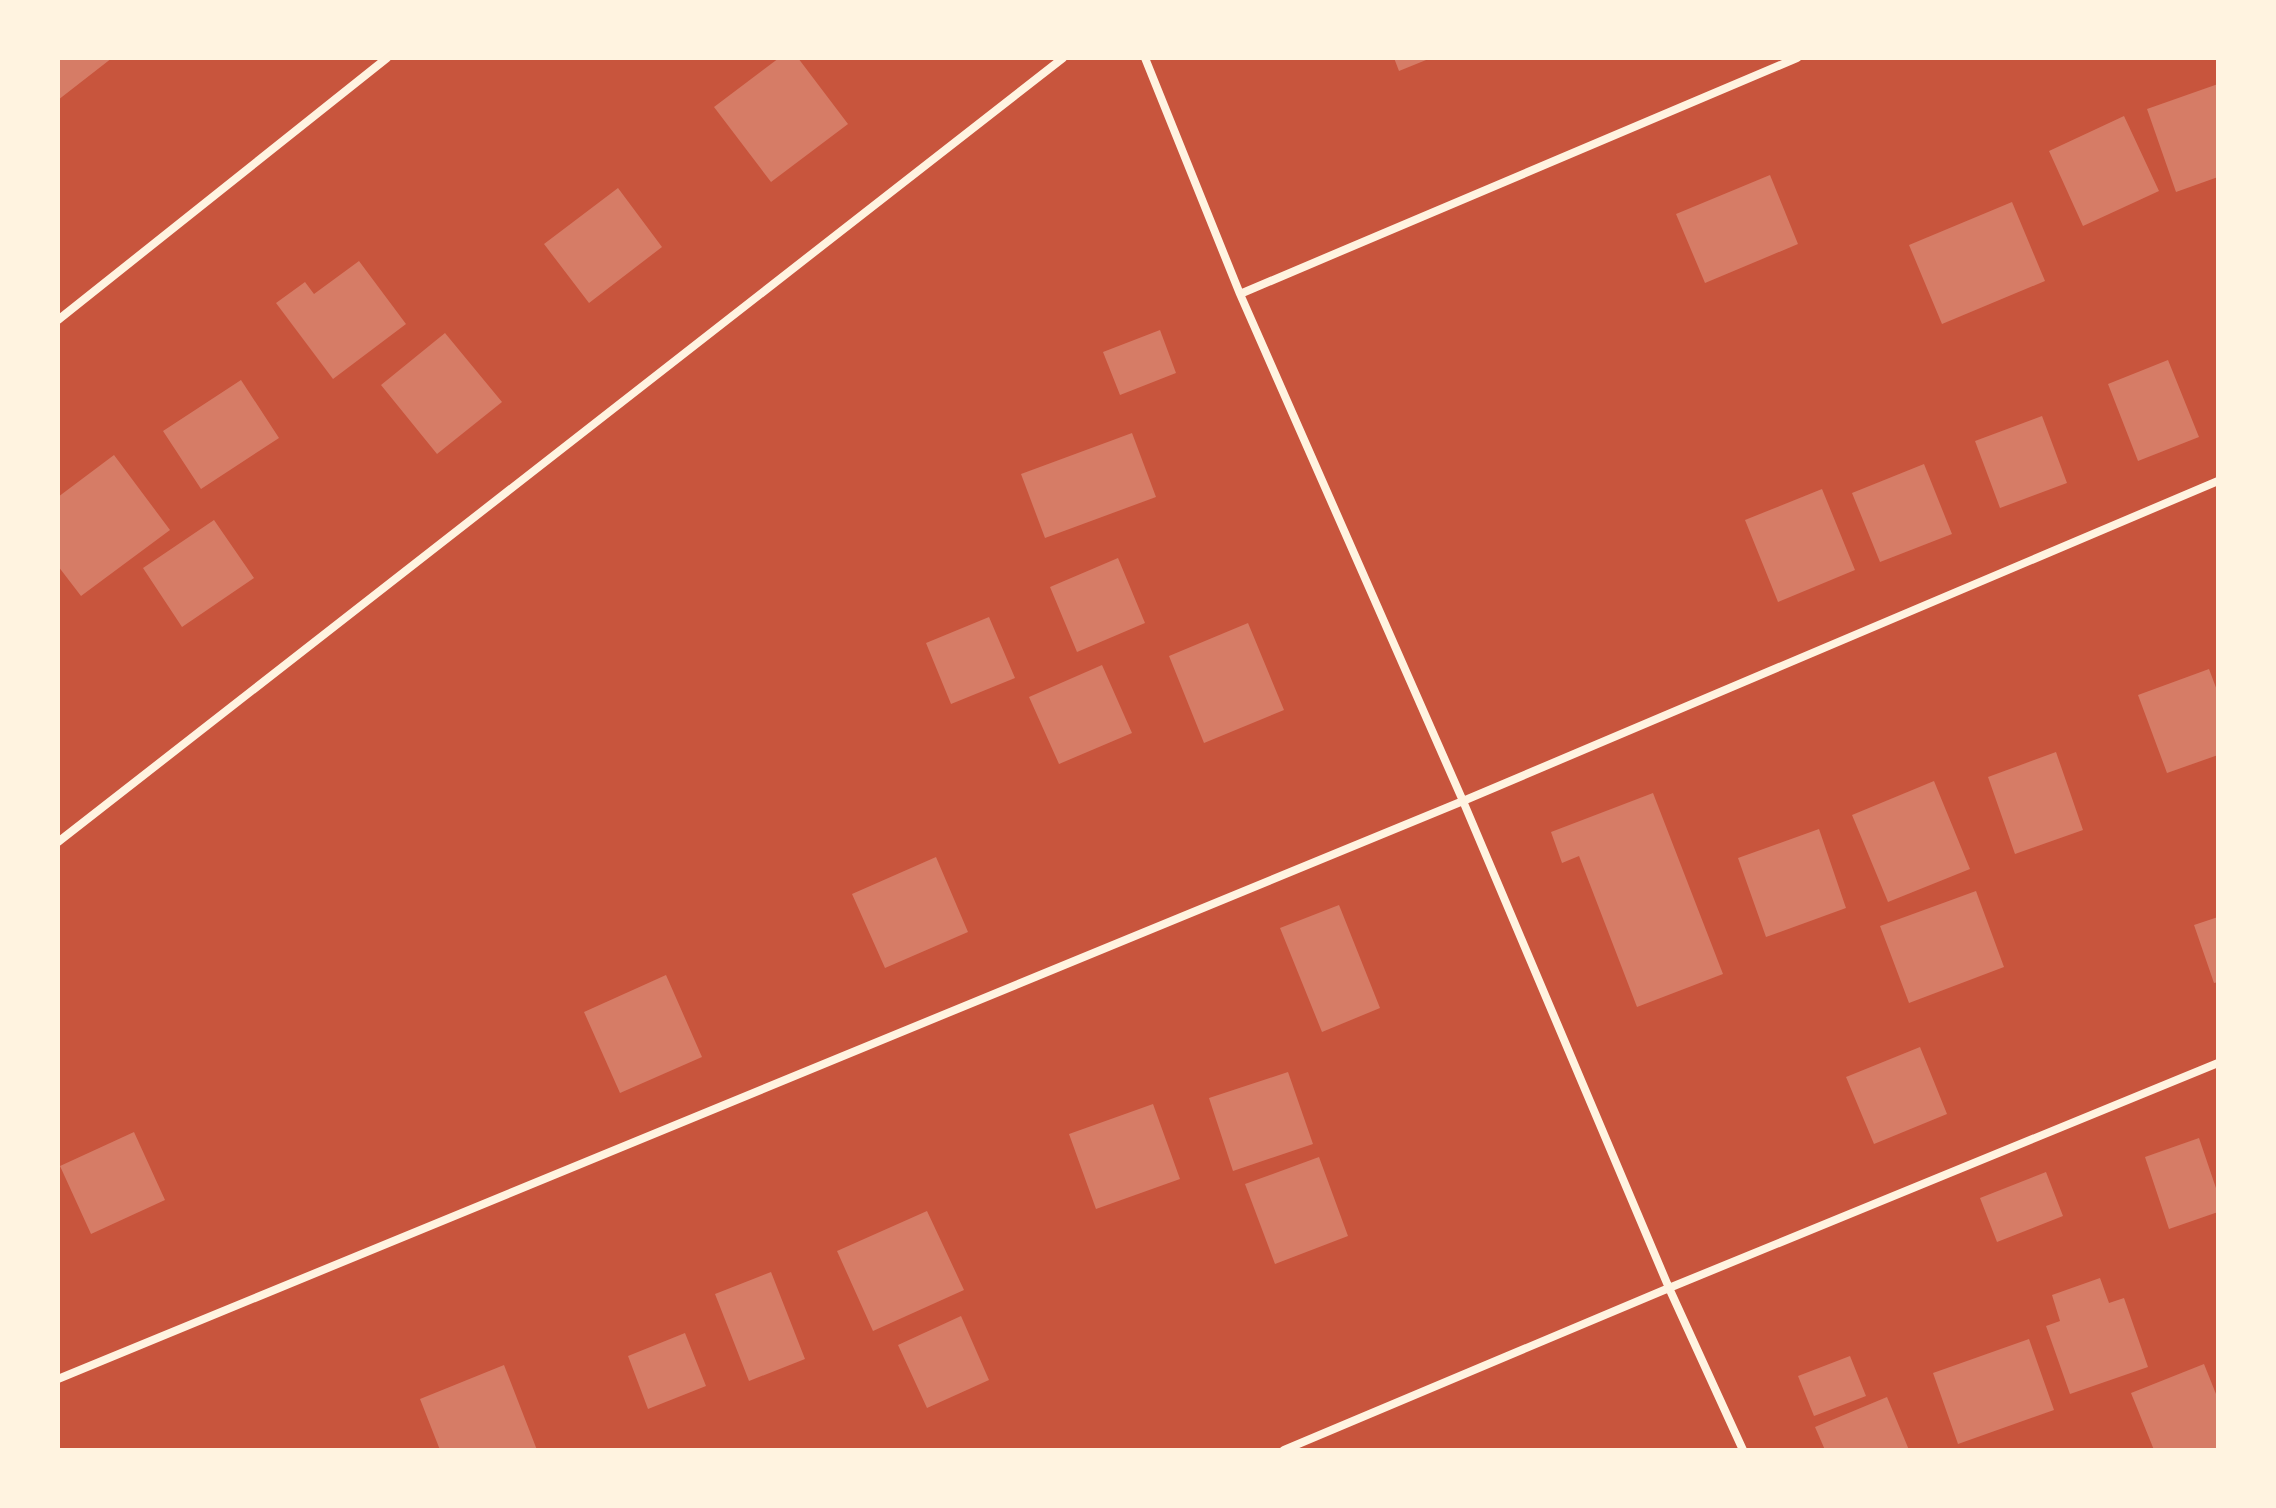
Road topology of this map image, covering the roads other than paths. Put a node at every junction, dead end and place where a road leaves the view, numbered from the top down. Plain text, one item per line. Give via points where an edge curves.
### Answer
1 (387, 58) edge
2 (1063, 58) edge
3 (1145, 58) edge
4 (1797, 58) edge
5 (1240, 294) junction
6 (58, 320) edge
7 (2218, 481) edge
8 (1463, 801) junction
9 (58, 842) edge
10 (2218, 1063) edge
11 (1669, 1288) junction
12 (58, 1379) edge
13 (1284, 1450) edge
14 (1743, 1450) edge

1 - 6 street
2 - 9 street
3 - 5 street
4 - 5 street
5 - 8 street
7 - 8 street
8 - 11 street
8 - 12 street
10 - 11 street
11 - 13 street
11 - 14 street

